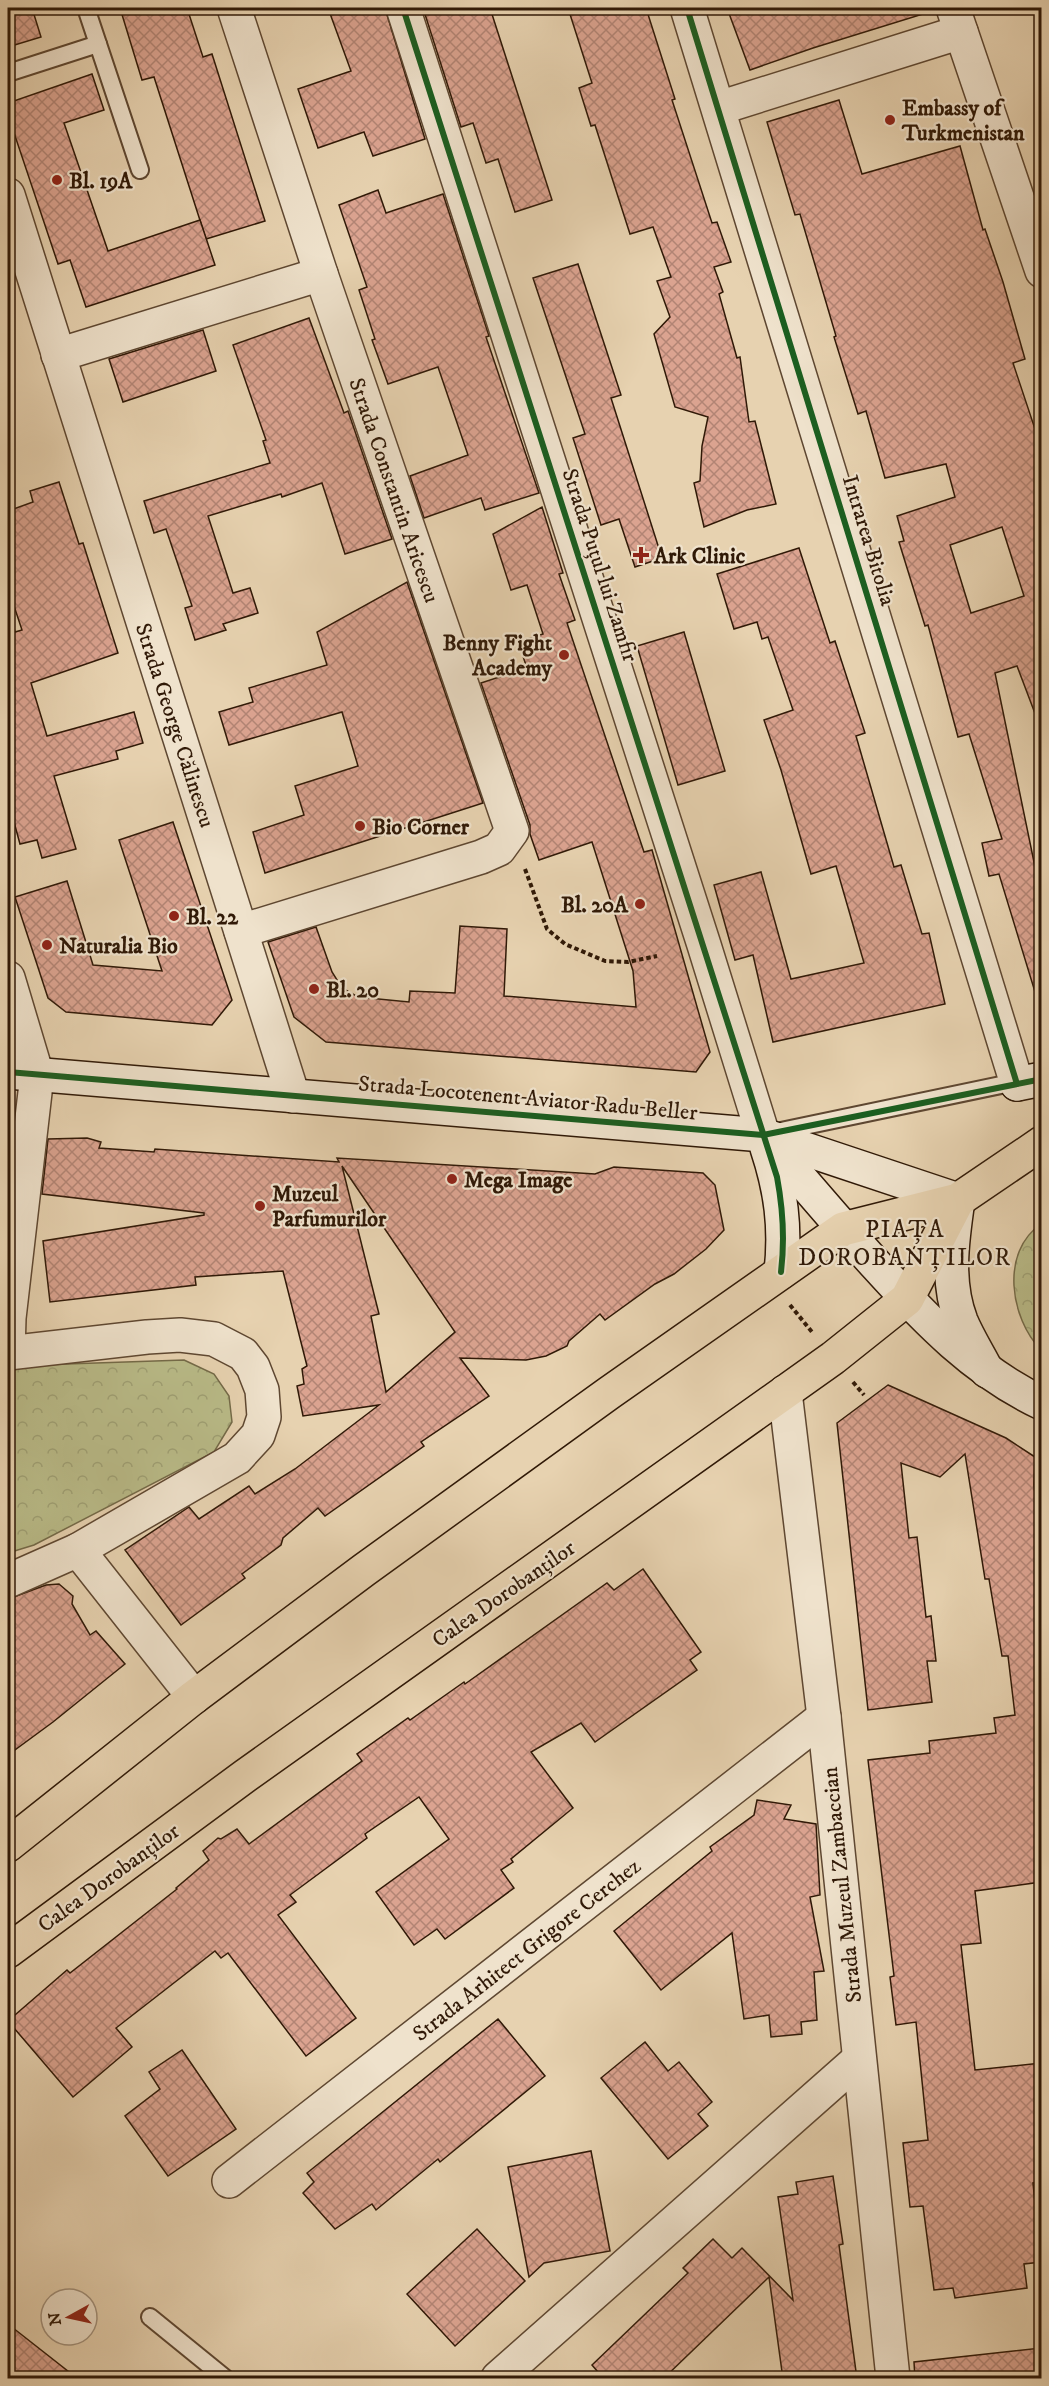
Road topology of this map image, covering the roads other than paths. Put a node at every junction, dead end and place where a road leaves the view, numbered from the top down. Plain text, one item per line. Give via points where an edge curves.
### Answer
1 (86, 8) edge
2 (234, 8) edge
3 (403, 8) edge
4 (687, 8) edge
5 (957, 20) edge
6 (98, 44) junction
7 (8, 74) edge
8 (719, 108) junction
9 (140, 170) dead end
10 (8, 195) edge
11 (15, 243) edge
12 (1041, 271) edge
13 (321, 274) junction
14 (58, 355) junction
15 (241, 931) junction
16 (8, 978) edge
17 (22, 1073) edge
18 (1033, 1076) edge
19 (293, 1096) junction
20 (763, 1135) junction
21 (1041, 1143) edge
22 (958, 1200) junction
23 (843, 1229) junction
24 (775, 1276) junction
25 (907, 1299) junction
26 (8, 1353) edge
27 (987, 1371) junction
28 (784, 1392) junction
29 (1041, 1403) edge
30 (78, 1550) junction
31 (8, 1581) edge
32 (194, 1697) junction
33 (824, 1717) junction
34 (8, 1845) edge
35 (8, 1951) edge
36 (859, 2059) junction
37 (229, 2181) dead end
38 (150, 2317) dead end
39 (225, 2379) edge
40 (498, 2379) edge
41 (893, 2379) edge

1 - 6 lane
2 - 13 street, Strada Constantin Aricescu
3 - 20 street, Strada Puțul lui Zamfir
4 - 8 street, Intrarea Bitolia
5 - 8 street
5 - 12 street
6 - 7 lane
6 - 9 lane
8 - 18 street, Intrarea Bitolia
10 - 11 street, Strada George Călinescu
11 - 14 street, Strada George Călinescu
13 - 14 street
13 - 15 street, Strada Constantin Aricescu via 512,831 499,849 481,857
14 - 15 street, Strada George Călinescu
15 - 19 street, Strada George Călinescu
16 - 17 street
17 - 19 street, Strada Locotenent Aviator Radu Beller
17 - 26 street
18 - 20 lane, Strada Locotenent Aviator Radu Beller
19 - 20 street, Strada Locotenent Aviator Radu Beller
20 - 22 street
20 - 23 street
20 - 24 street, Strada Puțul lui Zamfir via 781,1196 784,1245
21 - 22 main road, Calea Dorobanților
22 - 23 main road, Calea Dorobanților
22 - 25 main road, Calea Dorobanților
22 - 27 street via 952,1240 954,1298 961,1321
23 - 24 main road, Calea Dorobanților
23 - 25 street
24 - 32 main road, Calea Dorobanților
25 - 27 street via 942,1336
25 - 28 main road, Calea Dorobanților
26 - 30 street via 180,1335 213,1339 243,1354 262,1390 264,1417 258,1435 237,1458
27 - 29 street
28 - 33 street, Strada Muzeul Zambaccian
28 - 35 main road, Calea Dorobanților via 255,1769
30 - 31 street
30 - 32 street
32 - 34 main road, Calea Dorobanților
33 - 36 street, Strada Muzeul Zambaccian
33 - 37 street, Strada Arhitect Grigore Cerchez
36 - 40 street
36 - 41 street, Strada Muzeul Zambaccian
38 - 39 lane

